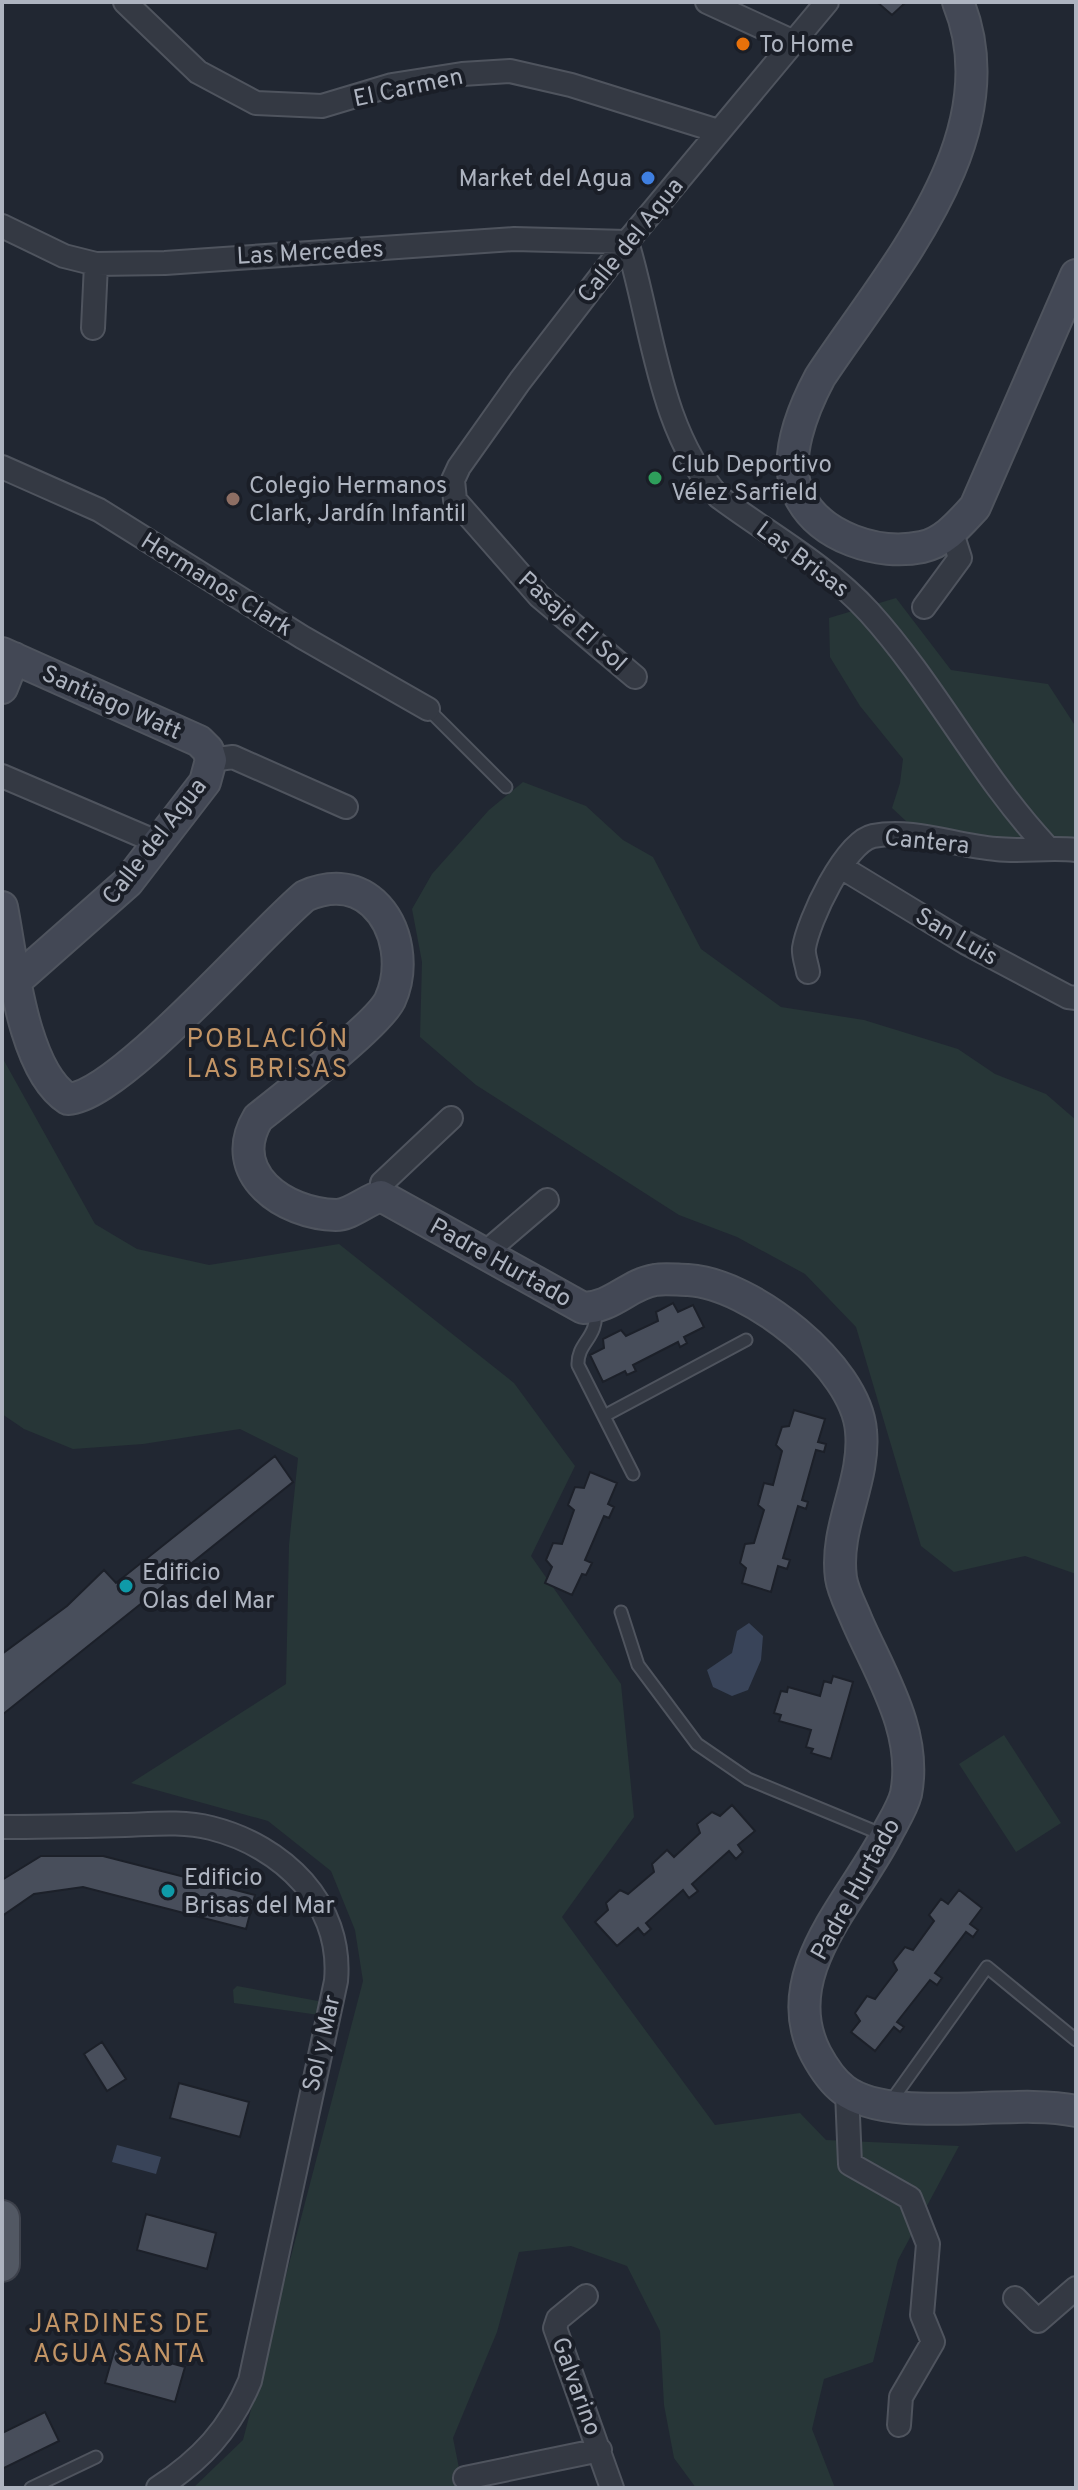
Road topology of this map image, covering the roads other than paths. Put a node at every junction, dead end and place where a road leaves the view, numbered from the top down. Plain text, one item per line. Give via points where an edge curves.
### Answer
1 (125, 2) edge
2 (707, 2) edge
3 (827, 2) edge
4 (958, 2) edge
5 (794, 42) junction
6 (718, 131) junction
7 (2, 226) edge
8 (627, 242) junction
9 (96, 264) junction
10 (1076, 275) edge
11 (93, 328) dead end
12 (2, 467) edge
13 (452, 489) joint
14 (952, 533) junction
15 (924, 607) dead end
16 (8, 656) edge
17 (635, 677) dead end
18 (2, 688) edge
19 (428, 709) joint
20 (211, 760) junction
21 (2, 776) edge
22 (506, 787) dead end
23 (346, 807) dead end
24 (159, 843) junction
25 (1046, 846) junction
26 (1076, 850) edge
27 (841, 867) junction
28 (2, 907) edge
29 (808, 972) dead end
30 (17, 980) junction
31 (1076, 998) edge
32 (451, 1118) dead end
33 (381, 1196) junction
34 (547, 1200) dead end
35 (485, 1253) junction
36 (594, 1308) junction
37 (746, 1340) dead end
38 (604, 1416) junction
39 (633, 1474) dead end
40 (621, 1612) dead end
41 (2, 1827) edge
42 (886, 1836) junction
43 (1076, 2040) edge
44 (847, 2092) junction
45 (888, 2105) junction
46 (1076, 2111) edge
47 (2, 2218) edge
48 (2, 2264) edge
49 (1076, 2288) edge
50 (586, 2296) dead end
51 (1015, 2298) dead end
52 (899, 2425) dead end
53 (600, 2450) junction
54 (96, 2457) dead end
55 (465, 2478) dead end
56 (31, 2488) edge
57 (158, 2488) edge
58 (612, 2488) edge

1 - 6 street, El Carmen via 198,72 256,103 322,106 392,85 510,71
2 - 5 street
3 - 5 street, Calle del Agua
4 - 14 street via 974,65 955,162 923,222 806,403 796,443 795,477 800,496 818,518 852,542 924,547
5 - 6 street, Calle del Agua
6 - 8 street, Calle del Agua
7 - 9 street, Las Mercedes via 64,256
8 - 9 street, Las Mercedes via 514,239
8 - 13 street, Calle del Agua via 459,467
8 - 25 street, Las Brisas via 681,443 704,481 840,582 868,610 946,710 1009,806
9 - 11 street
10 - 14 street via 975,507
12 - 19 street, Hermanos Clark via 99,510
13 - 17 street, Pasaje El Sol via 455,500 539,596
14 - 15 street via 960,558
16 - 18 street
16 - 20 street, Santiago Watt via 199,741
19 - 22 lane
20 - 23 street via 233,757
20 - 24 street, Calle del Agua via 205,782
21 - 24 street
24 - 30 street, Calle del Agua via 103,907
25 - 26 street
25 - 27 street, Cantera via 998,850 914,836 872,836 855,845
27 - 29 street, Cantera via 820,900 803,950
27 - 31 street, San Luis via 966,943
28 - 30 street
30 - 33 street via 19,1011 39,1060 68,1099 94,1090 143,1051 305,896 324,887 350,890 373,903 394,933 399,970 390,1002 258,1118 246,1150 260,1181 298,1207 338,1215
32 - 33 street via 382,1183
33 - 35 street, Padre Hurtado
34 - 35 street
35 - 36 street, Padre Hurtado via 569,1303
36 - 38 lane via 594,1333 577,1354 578,1365
36 - 42 street, Padre Hurtado via 655,1280 694,1280 722,1287 791,1329 854,1400 861,1465 843,1519 841,1579 903,1722 909,1761 906,1797
37 - 38 lane
38 - 39 lane
40 - 42 lane via 638,1665 697,1744 748,1779
41 - 57 street, Sol y Mar via 213,1828 265,1851 294,1871 330,1923 338,1961 336,1981 250,2381 236,2415 215,2442
42 - 44 street, Padre Hurtado via 816,1948 807,1978 804,2010 809,2040 824,2069
43 - 45 lane via 987,1967
44 - 45 street, Padre Hurtado via 862,2101
44 - 52 street via 850,2164 910,2198 928,2244 922,2315 933,2342 901,2397
45 - 46 street, Padre Hurtado
47 - 48 main road
49 - 51 street via 1038,2321
50 - 53 street, Galvarino via 558,2319 555,2328
53 - 55 street
53 - 58 street, Galvarino
54 - 56 lane

